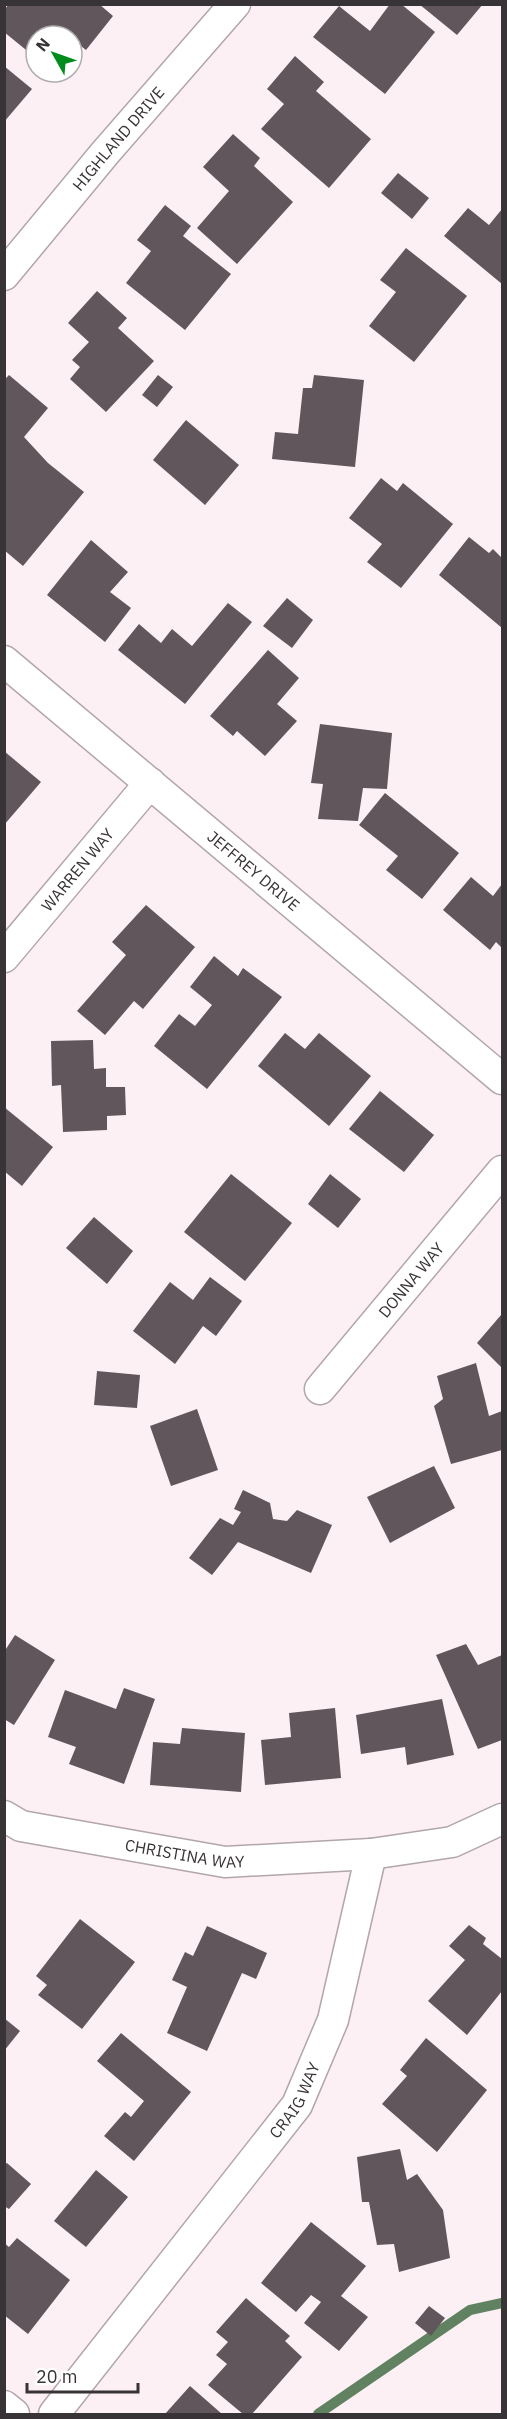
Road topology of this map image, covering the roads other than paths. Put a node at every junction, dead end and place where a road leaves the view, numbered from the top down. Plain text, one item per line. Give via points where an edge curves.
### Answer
1 (235, 4) edge
2 (4, 275) edge
3 (4, 661) edge
4 (150, 783) junction
5 (4, 957) edge
6 (502, 1079) edge
7 (502, 1172) edge
8 (320, 1389) dead end
9 (4, 1816) edge
10 (502, 1819) edge
11 (371, 1854) junction
12 (4, 2406) edge
13 (15, 2415) edge
14 (54, 2415) edge

1 - 2 street, HIGHLAND DRIVE
3 - 4 street, JEFFREY DRIVE
4 - 5 street, WARREN WAY
4 - 6 street, JEFFREY DRIVE
7 - 8 street, DONNA WAY
9 - 11 street, CHRISTINA WAY via 21,1826 225,1862
10 - 11 street via 452,1842
11 - 14 street, CRAIG WAY via 333,2020 297,2104
12 - 13 street

